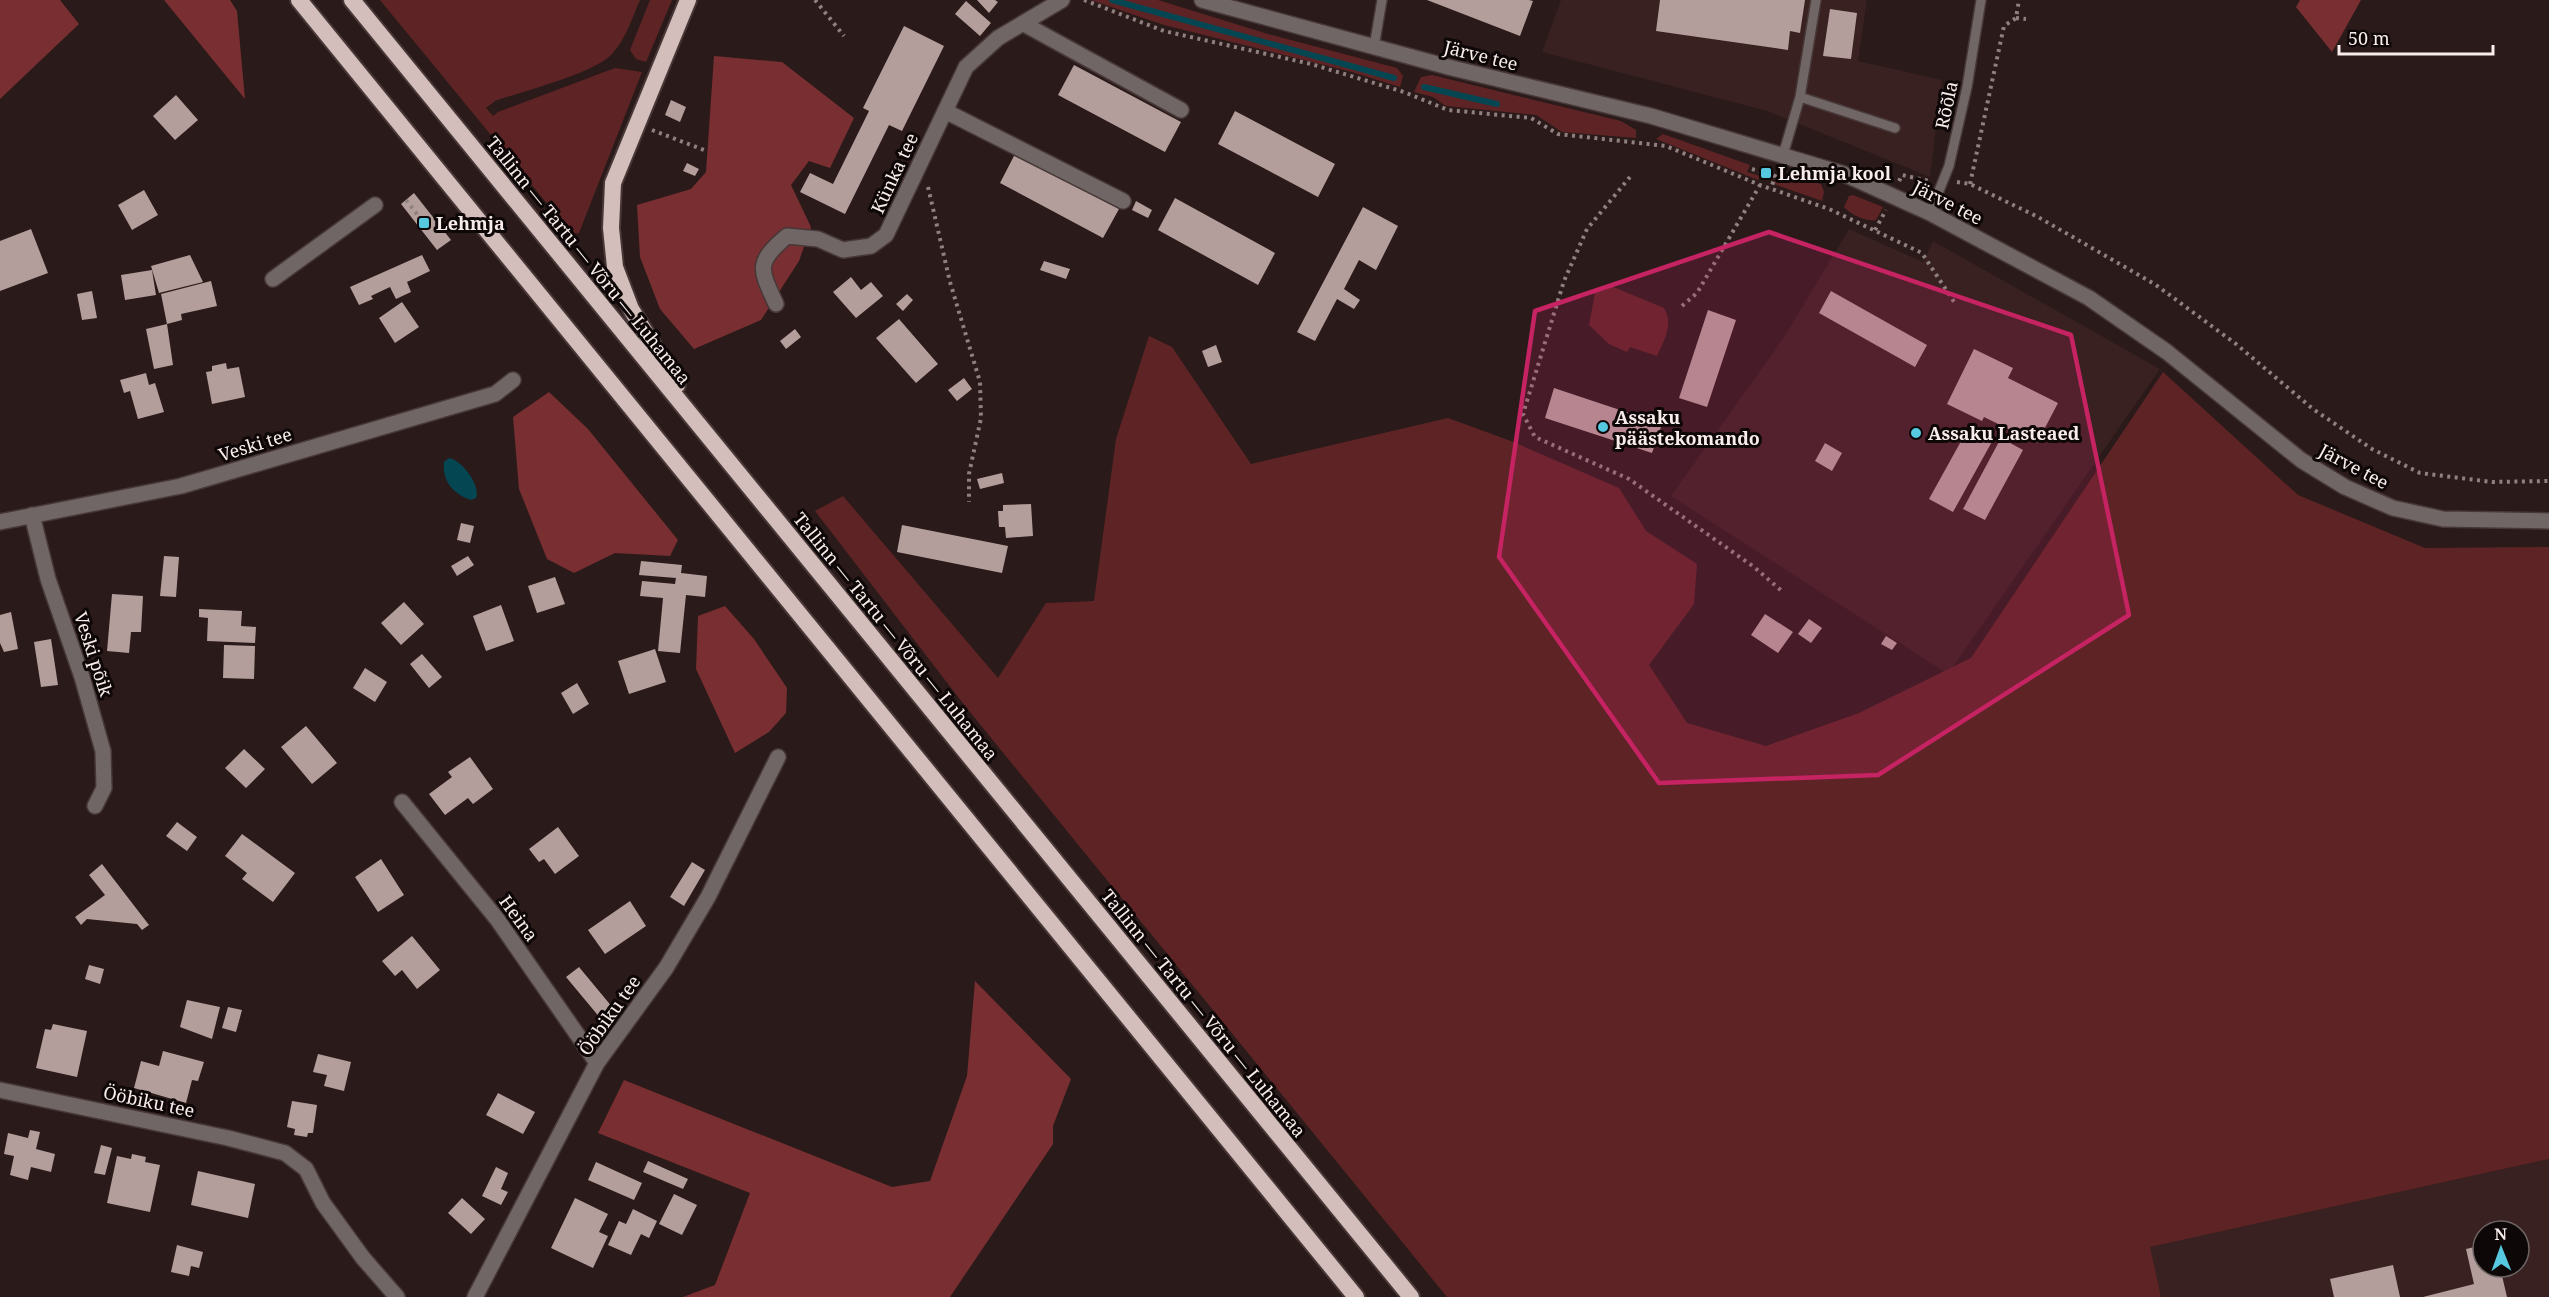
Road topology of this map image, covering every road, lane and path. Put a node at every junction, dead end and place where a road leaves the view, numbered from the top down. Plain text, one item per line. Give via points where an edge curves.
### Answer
1 (299, 0) edge
2 (352, 0) edge
3 (688, 0) edge
4 (815, 0) edge
5 (1062, 0) edge
6 (1084, 0) edge
7 (1202, 0) edge
8 (1382, 0) edge
9 (1816, 0) edge
10 (1981, 0) edge
11 (2019, 0) edge
12 (2016, 18) junction
13 (2026, 19) dead end
14 (1024, 24) junction
15 (844, 36) dead end
16 (1374, 47) junction
17 (1800, 97) junction
18 (1181, 110) dead end
19 (945, 111) junction
20 (637, 124) junction
21 (1895, 128) dead end
22 (704, 150) dead end
23 (1784, 155) junction
24 (922, 160) junction
25 (1752, 169) dead end
26 (1630, 177) dead end
27 (1943, 182) junction
28 (1898, 184) dead end
29 (1970, 184) junction
30 (1760, 185) junction
31 (1771, 189) junction
32 (406, 200) dead end
33 (1123, 201) dead end
34 (375, 205) dead end
35 (1886, 209) dead end
36 (1930, 213) junction
37 (424, 223) dead end
38 (1875, 230) junction
39 (273, 279) dead end
40 (777, 304) dead end
41 (1956, 305) dead end
42 (1682, 306) dead end
43 (513, 380) dead end
44 (707, 435) junction
45 (2549, 481) edge
46 (969, 502) dead end
47 (32, 515) junction
48 (2549, 521) edge
49 (0, 522) edge
50 (1783, 592) dead end
51 (778, 757) dead end
52 (402, 802) dead end
53 (95, 806) dead end
54 (597, 1063) junction
55 (0, 1090) edge
56 (397, 1297) edge
57 (475, 1297) edge
58 (1356, 1297) edge
59 (1411, 1297) edge

1 - 58 highway
2 - 44 highway, Tallinn — Tartu — Võru — Luhamaa
3 - 20 highway
4 - 15 path
5 - 14 street, Künka tee
6 - 30 path via 1164,31 1311,64 1404,92 1448,110 1531,118 1565,136 1666,146
7 - 16 street, Järve tee
8 - 16 lane
9 - 17 lane
10 - 27 lane, Rõõla via 1967,87
11 - 12 path
12 - 13 path
12 - 29 path via 2004,26
14 - 18 street
14 - 19 street, Künka tee via 998,38 966,67
16 - 23 street, Järve tee via 1651,116
17 - 21 lane
17 - 23 lane
19 - 24 street, Künka tee
19 - 33 street
20 - 22 path
20 - 44 highway via 614,183 611,228 615,267 632,309
23 - 36 street, Järve tee via 1844,174
24 - 40 street, Künka tee via 886,235 871,246 843,250 818,239 787,236 768,252 763,275
24 - 46 path via 950,282 980,382 981,418 969,474
25 - 31 path via 1775,176
26 - 50 path via 1587,229 1564,282 1523,414 1535,437 1629,478
27 - 28 path via 1902,175
27 - 29 path
27 - 36 lane, Rõõla
29 - 45 path via 2038,217 2156,285 2236,344 2313,409 2372,449 2420,473 2492,482
30 - 31 path
30 - 42 path via 1697,293
31 - 38 path
32 - 37 path
34 - 39 street
35 - 38 path
36 - 48 street, Järve tee via 2089,298 2167,352 2301,460 2345,487 2393,508 2443,519
38 - 41 path via 1925,255
43 - 47 street, Veski tee via 495,394 181,486
44 - 59 highway, Tallinn — Tartu — Võru — Luhamaa
47 - 49 street, Veski tee
47 - 53 street, Veski põik via 48,579 103,751 104,788
51 - 54 street, Ööbiku tee via 708,897 666,968
52 - 54 street, Heina via 497,920
54 - 57 street, Ööbiku tee
55 - 56 street, Ööbiku tee via 285,1153 306,1168 323,1203

